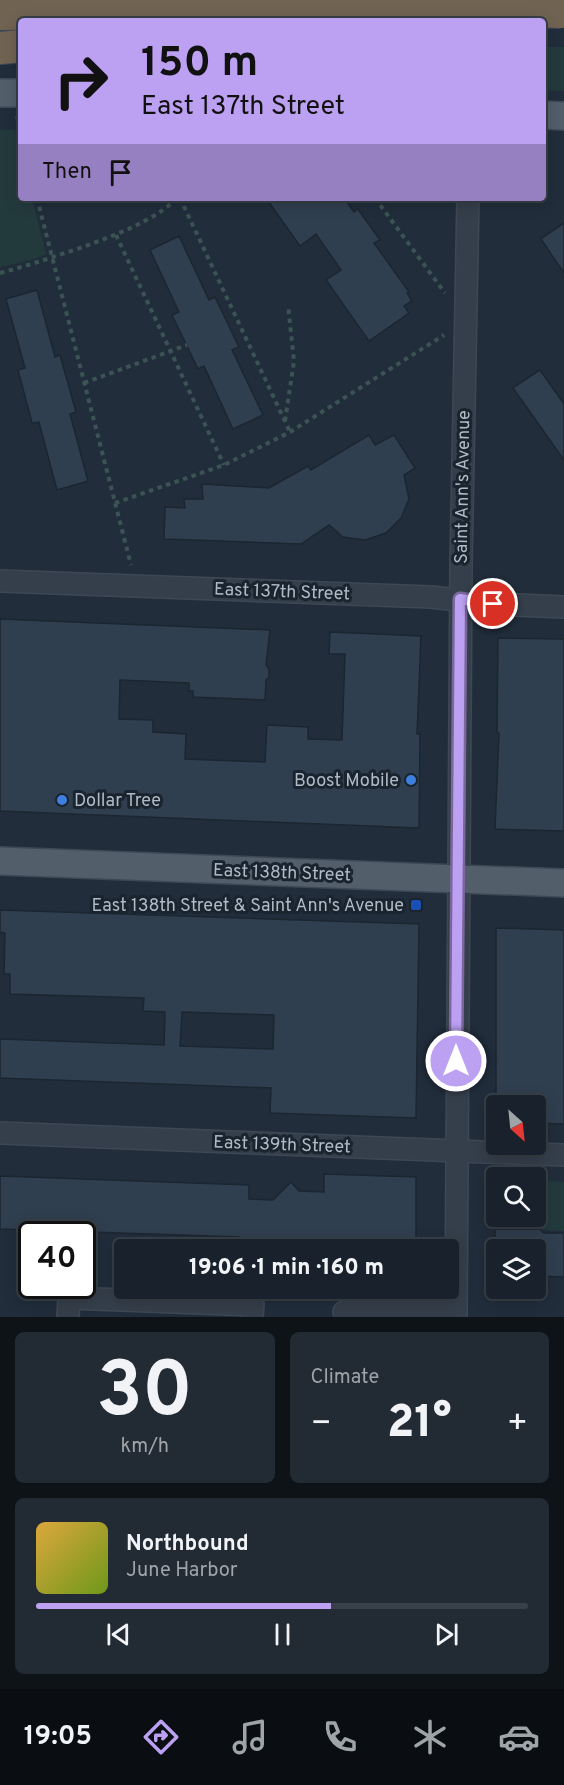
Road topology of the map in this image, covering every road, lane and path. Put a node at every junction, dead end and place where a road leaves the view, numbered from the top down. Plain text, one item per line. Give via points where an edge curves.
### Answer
1 (280, 0) edge
2 (472, 0) edge
3 (331, 4) junction
4 (562, 13) edge
5 (0, 14) edge
6 (471, 18) edge
7 (523, 18) edge
8 (18, 46) edge
9 (0, 48) edge
10 (0, 93) edge
11 (18, 93) edge
12 (546, 115) edge
13 (564, 116) edge
14 (39, 201) edge
15 (175, 201) edge
16 (180, 201) edge
17 (377, 201) edge
18 (468, 201) edge
19 (116, 235) junction
20 (52, 258) junction
21 (0, 273) edge
22 (288, 304) dead end
23 (466, 321) junction
24 (186, 345) dead end
25 (171, 351) junction
26 (84, 383) junction
27 (285, 421) junction
28 (290, 432) junction
29 (224, 465) junction
30 (115, 503) junction
31 (0, 581) edge
32 (136, 586) junction
33 (460, 599) junction
34 (564, 607) edge
35 (0, 861) edge
36 (458, 878) junction
37 (564, 883) edge
38 (0, 1133) edge
39 (456, 1150) junction
40 (564, 1155) edge
41 (344, 1312) dead end
42 (456, 1314) edge
43 (68, 1317) edge
44 (252, 1317) edge

1 - 3 highway
2 - 6 street
3 - 4 highway, bridge
3 - 5 highway
4 - 7 highway, bridge
8 - 9 highway
10 - 11 main road
12 - 13 main road
14 - 20 path
15 - 19 path via 147,221
16 - 27 path
17 - 23 path
18 - 23 street, Saint Ann's Avenue
19 - 20 path
19 - 25 path
20 - 21 path
20 - 26 path
22 - 27 path via 294,361
23 - 28 path
23 - 33 street, Saint Ann's Avenue
24 - 25 path
25 - 26 path
25 - 29 path
26 - 30 path
27 - 28 path
28 - 29 path
29 - 30 path
30 - 32 path
31 - 32 street, East 137th Street
32 - 33 street, East 137th Street
33 - 34 street, East 137th Street
33 - 36 street, Saint Ann's Avenue
35 - 36 main road, East 138th Street
36 - 37 main road, East 138th Street
36 - 39 street, Saint Ann's Avenue
38 - 39 street, East 139th Street
39 - 40 street, East 139th Street
39 - 42 street, Saint Ann's Avenue
41 - 42 street
43 - 44 street via 69,1298 253,1305

